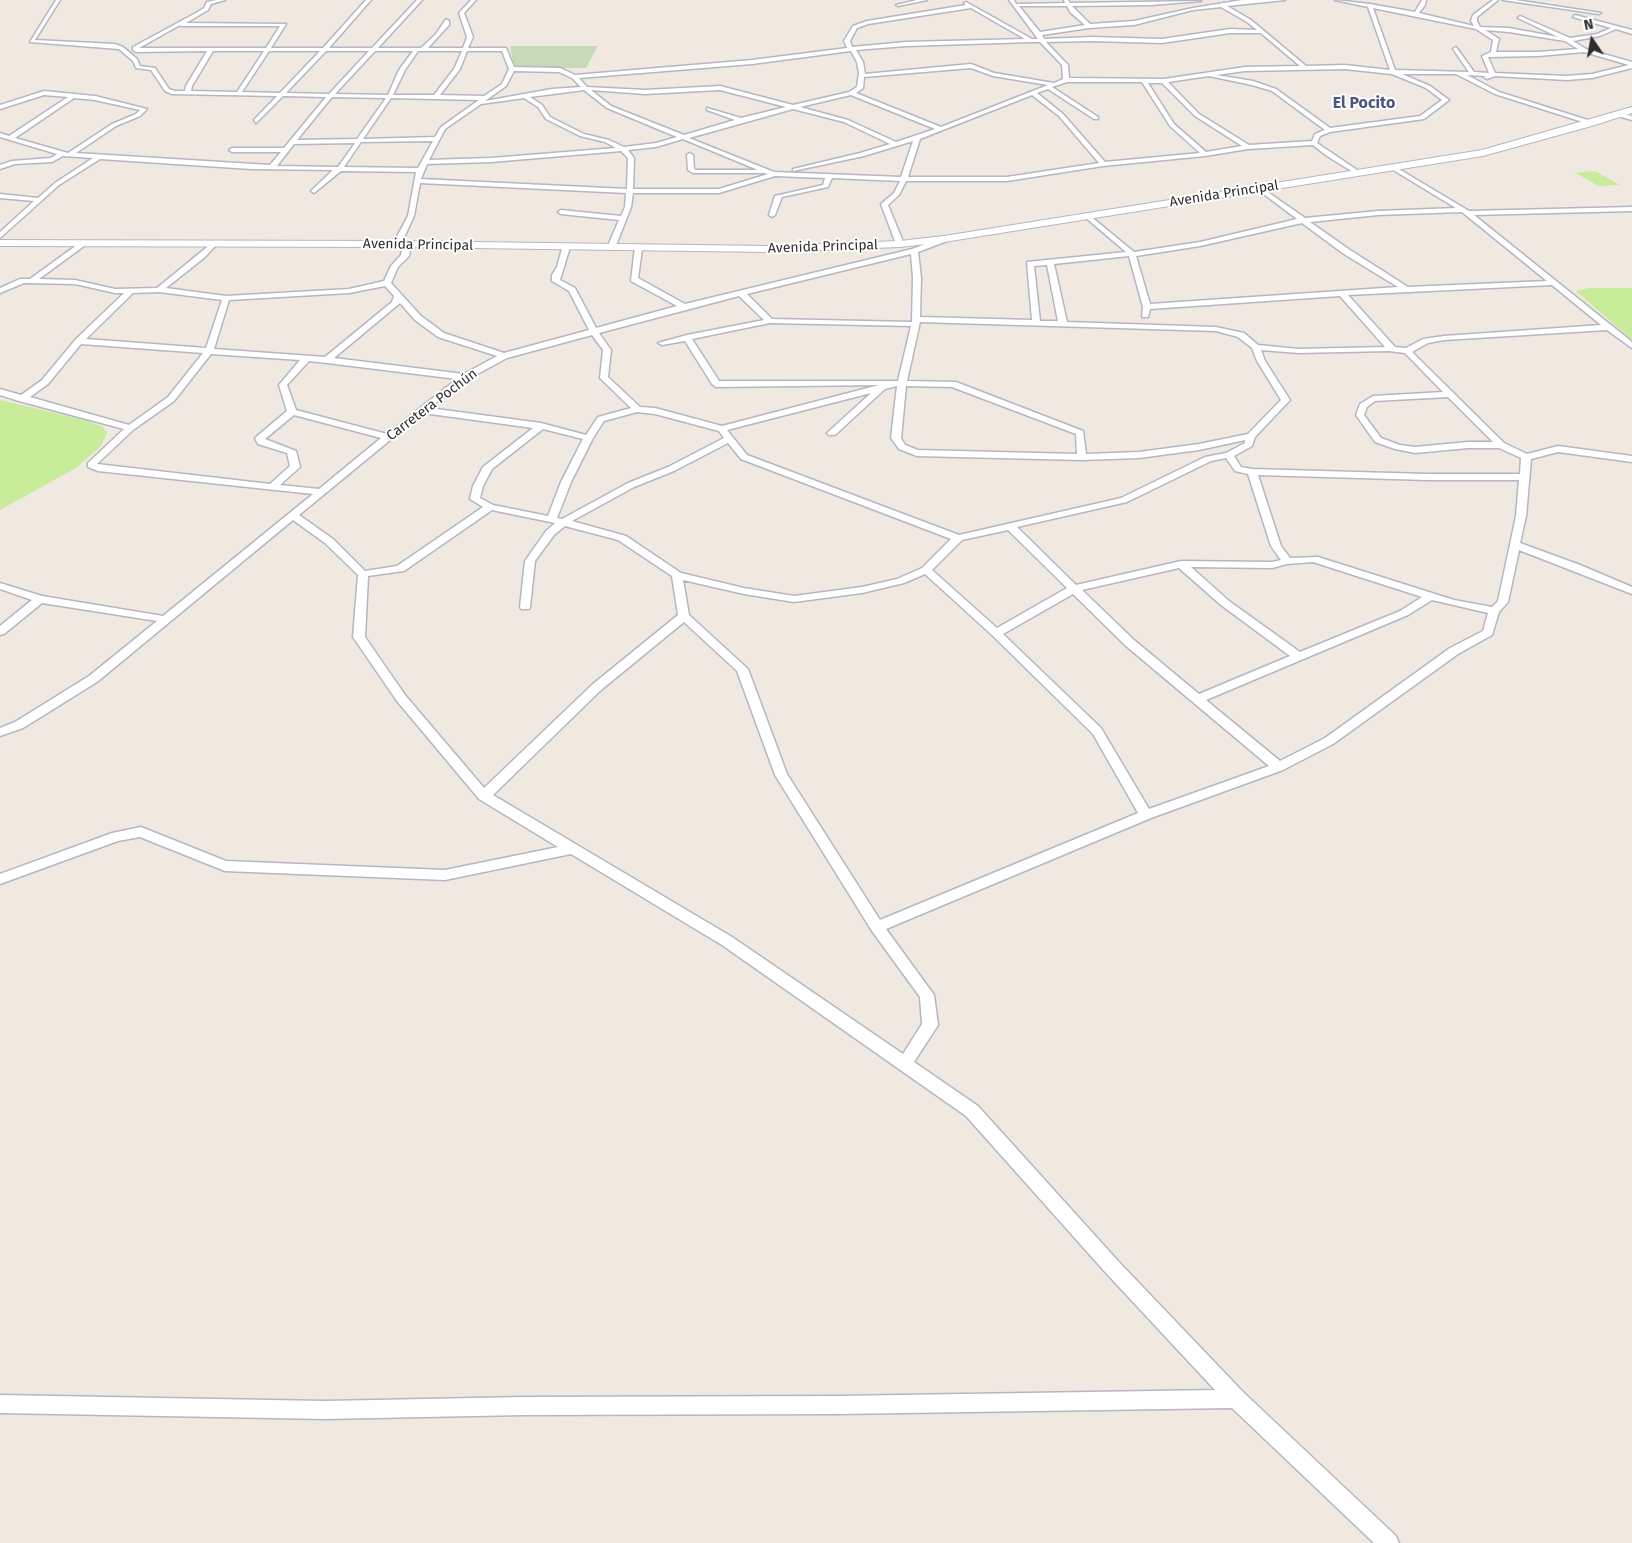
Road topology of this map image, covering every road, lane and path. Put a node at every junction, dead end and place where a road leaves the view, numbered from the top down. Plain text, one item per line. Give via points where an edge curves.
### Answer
1 (58, 0) edge
2 (223, 0) edge
3 (369, 0) edge
4 (420, 0) edge
5 (474, 0) edge
6 (925, 0) edge
7 (960, 0) edge
8 (1202, 0) edge
9 (1283, 0) edge
10 (1337, 0) edge
11 (1424, 0) edge
12 (1496, 0) edge
13 (1505, 0) edge
14 (1554, 0) edge
15 (1013, 2) edge
16 (1067, 2) edge
17 (1243, 2) edge
18 (1532, 3) junction
19 (1541, 4) junction
20 (898, 5) dead end
21 (1224, 5) junction
22 (1370, 5) junction
23 (972, 6) junction
24 (1562, 9) junction
25 (1599, 13) dead end
26 (1416, 14) junction
27 (1520, 17) junction
28 (446, 21) dead end
29 (178, 24) junction
30 (1089, 26) junction
31 (1478, 28) junction
32 (1614, 28) junction
33 (1509, 30) junction
34 (1260, 32) junction
35 (1632, 32) edge
36 (1039, 34) junction
37 (1570, 40) junction
38 (1042, 41) junction
39 (1033, 42) junction
40 (325, 48) junction
41 (268, 49) junction
42 (372, 49) junction
43 (420, 49) junction
44 (465, 49) junction
45 (852, 49) junction
46 (1456, 49) dead end
47 (211, 50) junction
48 (1584, 50) junction
49 (1489, 54) junction
50 (1632, 65) edge
51 (1305, 68) junction
52 (512, 70) junction
53 (1393, 72) junction
54 (1457, 72) junction
55 (1472, 74) junction
56 (1204, 75) junction
57 (1493, 75) junction
58 (861, 76) junction
59 (574, 78) junction
60 (1066, 80) junction
61 (1144, 81) junction
62 (1164, 81) junction
63 (1477, 82) junction
64 (1051, 86) junction
65 (584, 88) junction
66 (188, 93) junction
67 (239, 93) junction
68 (851, 93) junction
69 (1033, 93) junction
70 (282, 95) junction
71 (331, 95) junction
72 (73, 96) junction
73 (390, 96) junction
74 (525, 96) junction
75 (436, 97) junction
76 (488, 98) junction
77 (478, 104) junction
78 (793, 106) junction
79 (0, 107) edge
80 (709, 109) dead end
81 (1632, 110) edge
82 (1620, 115) junction
83 (1096, 118) dead end
84 (1632, 118) edge
85 (741, 120) junction
86 (256, 121) dead end
87 (1592, 123) junction
88 (940, 129) junction
89 (1329, 130) junction
90 (0, 135) edge
91 (685, 137) junction
92 (10, 138) junction
93 (917, 138) junction
94 (358, 140) junction
95 (436, 140) junction
96 (293, 142) junction
97 (1314, 143) junction
98 (897, 145) junction
99 (1248, 147) junction
100 (623, 149) junction
101 (232, 150) dead end
102 (286, 150) junction
103 (62, 154) junction
104 (70, 154) junction
105 (1205, 154) junction
106 (690, 155) dead end
107 (100, 156) junction
108 (424, 162) junction
109 (1103, 164) junction
110 (0, 167) edge
111 (272, 167) junction
112 (1392, 167) junction
113 (340, 168) junction
114 (420, 170) junction
115 (1358, 172) junction
116 (771, 173) junction
117 (829, 176) junction
118 (904, 179) junction
119 (417, 181) junction
120 (1259, 188) junction
121 (314, 191) dead end
122 (630, 191) junction
123 (0, 196) edge
124 (41, 200) junction
125 (1632, 209) edge
126 (1466, 211) junction
127 (561, 212) dead end
128 (772, 215) dead end
129 (1087, 216) junction
130 (623, 218) junction
131 (1304, 220) junction
132 (0, 236) edge
133 (944, 239) junction
134 (0, 243) edge
135 (81, 244) junction
136 (900, 244) junction
137 (212, 245) junction
138 (402, 245) junction
139 (566, 247) junction
140 (611, 248) junction
141 (638, 249) junction
142 (914, 251) junction
143 (1132, 254) junction
144 (1050, 262) junction
145 (32, 281) junction
146 (1554, 283) junction
147 (388, 284) junction
148 (1406, 289) junction
149 (159, 290) junction
150 (0, 291) edge
151 (131, 291) junction
152 (742, 294) junction
153 (1343, 294) junction
154 (398, 296) junction
155 (226, 298) junction
156 (684, 307) junction
157 (1147, 307) junction
158 (770, 321) junction
159 (916, 322) junction
160 (1036, 323) junction
161 (1063, 324) junction
162 (1144, 326) junction
163 (1609, 327) junction
164 (592, 330) junction
165 (687, 337) junction
166 (80, 341) junction
167 (662, 343) dead end
168 (1632, 346) edge
169 (1256, 347) junction
170 (1392, 349) junction
171 (209, 351) junction
172 (1407, 351) junction
173 (504, 356) junction
174 (306, 359) junction
175 (327, 360) junction
176 (465, 377) junction
177 (902, 382) junction
178 (883, 387) junction
179 (0, 392) edge
180 (1450, 394) junction
181 (22, 399) junction
182 (421, 410) junction
183 (637, 410) junction
184 (292, 412) junction
185 (541, 426) junction
186 (130, 428) junction
187 (722, 429) junction
188 (832, 433) dead end
189 (1251, 436) junction
190 (389, 437) junction
191 (588, 438) junction
192 (728, 439) junction
193 (1501, 445) junction
194 (1229, 455) junction
195 (1082, 457) junction
196 (1526, 457) junction
197 (1632, 459) edge
198 (1252, 472) junction
199 (1524, 477) junction
200 (273, 486) junction
201 (321, 492) junction
202 (490, 507) junction
203 (294, 516) junction
204 (551, 520) junction
205 (563, 522) junction
206 (1010, 526) junction
207 (958, 538) junction
208 (1515, 545) junction
209 (1287, 562) junction
210 (1181, 564) junction
211 (926, 570) junction
212 (363, 574) junction
213 (677, 575) junction
214 (0, 586) edge
215 (1075, 588) junction
216 (1632, 591) edge
217 (1431, 596) junction
218 (40, 599) junction
219 (525, 607) dead end
220 (1494, 611) junction
221 (684, 616) junction
222 (164, 619) junction
223 (0, 632) edge
224 (996, 633) junction
225 (1300, 658) junction
226 (1198, 699) junction
227 (0, 732) edge
228 (1279, 767) junction
229 (484, 796) junction
230 (1146, 815) junction
231 (571, 849) junction
232 (0, 880) edge
233 (877, 927) junction
234 (906, 1064) junction
235 (1236, 1399) junction
236 (0, 1404) edge
237 (1389, 1543) edge

1 - 66 street via 32,41 121,48 138,67 153,69 167,90
2 - 29 street via 209,3
3 - 40 street
4 - 42 street
5 - 44 street via 461,13 470,37
6 - 20 street
7 - 23 street
8 - 16 street via 1151,4
8 - 21 street
9 - 17 street
10 - 22 street
11 - 26 street
12 - 31 street via 1475,16
13 - 18 street
14 - 19 street
15 - 16 street
15 - 36 street
16 - 30 street
17 - 21 street
18 - 19 street
18 - 27 street
19 - 24 street
21 - 30 street via 1192,8 1134,23
21 - 34 street
22 - 26 street
22 - 53 street
23 - 39 street
23 - 45 street via 855,27 847,41
24 - 25 street
24 - 32 street
26 - 31 street
27 - 33 street
27 - 37 street
28 - 43 street via 438,35
29 - 41 street via 284,25
29 - 47 street via 136,47 136,50
30 - 36 street
31 - 33 street
31 - 49 street via 1496,39 1493,53
32 - 35 street
32 - 37 street via 1598,36
33 - 37 street
34 - 38 street via 1230,31 1162,41
34 - 51 street
36 - 38 street
37 - 48 street
38 - 39 street
38 - 60 street via 1065,64
39 - 45 street via 906,44
40 - 41 street
40 - 42 street
40 - 70 street
41 - 47 street
41 - 67 street
42 - 43 street
42 - 71 street
43 - 44 street
43 - 73 street via 402,70
44 - 52 street via 504,48
44 - 75 street via 457,69
45 - 58 street via 861,66
45 - 59 street via 752,62
46 - 55 street
47 - 66 street
48 - 49 street
48 - 50 street
49 - 57 street via 1486,56
50 - 57 street via 1592,76 1567,78
51 - 53 street via 1345,67
51 - 56 street via 1245,69
52 - 59 street via 558,70
52 - 76 street via 504,85
53 - 54 street
53 - 89 street via 1428,87 1446,100 1422,118
54 - 55 street
54 - 63 street
55 - 57 street
56 - 62 street
56 - 89 street via 1274,90
57 - 63 street
58 - 64 street via 971,66
58 - 68 street via 860,88
59 - 65 street
60 - 61 street
60 - 64 street
61 - 62 street
61 - 105 street via 1172,125
62 - 99 street via 1197,115
63 - 87 street via 1497,93
64 - 69 street
64 - 83 street
65 - 74 street
65 - 78 street via 643,92 720,88
65 - 91 street via 609,107
66 - 67 street
67 - 70 street
68 - 78 street
68 - 88 street
69 - 88 street
69 - 109 street via 1061,115
70 - 71 street
70 - 86 street
71 - 73 street
71 - 96 street
72 - 79 street via 35,94
72 - 92 street
72 - 104 street via 144,109
73 - 75 street
73 - 94 street
74 - 77 street
74 - 100 street via 540,106 548,118 582,135
75 - 76 street
76 - 77 street
77 - 95 street via 447,124
78 - 85 street
78 - 98 street via 846,121
80 - 85 street
81 - 82 main road, Avenida Principal
82 - 84 street
82 - 87 main road, Avenida Principal
85 - 91 street
87 - 112 main road, Avenida Principal via 1483,152
88 - 93 street
89 - 97 street via 1318,135
90 - 92 street
91 - 100 street
91 - 116 street
92 - 103 street
93 - 98 street
93 - 118 street
94 - 95 street
94 - 96 street
94 - 113 street
95 - 108 street
96 - 102 street
97 - 99 street
97 - 115 street
98 - 116 street via 838,161
99 - 105 street
100 - 108 street
100 - 122 street via 631,158
101 - 102 street
102 - 111 street
103 - 104 street
103 - 110 street via 52,160 14,162
104 - 107 street
105 - 109 street
106 - 116 street via 691,170 695,172
107 - 111 street
107 - 124 street via 57,184
108 - 114 street
109 - 118 street via 1007,179
111 - 113 street
112 - 115 main road, Avenida Principal
112 - 126 street
113 - 114 street
113 - 121 street
114 - 119 street
115 - 120 main road, Avenida Principal
116 - 117 street
116 - 122 street via 719,191
117 - 118 street
117 - 128 street via 826,186 777,197
118 - 136 street via 896,195 884,204
119 - 122 street
119 - 138 street
120 - 129 main road, Avenida Principal
120 - 131 street
122 - 130 street
123 - 124 street
124 - 132 street
125 - 126 street
126 - 131 street via 1378,212
126 - 146 street
127 - 130 street
129 - 133 main road, Avenida Principal
129 - 143 street
130 - 140 street
131 - 143 street via 1200,244
131 - 148 street
133 - 136 main road, Avenida Principal
133 - 142 street, Carretera Pochún
134 - 135 main road, Avenida Principal
135 - 137 main road, Avenida Principal
135 - 145 street
136 - 141 main road, Avenida Principal
137 - 138 main road, Avenida Principal
137 - 149 street
138 - 139 main road, Avenida Principal
138 - 147 street via 405,256 395,266
139 - 140 main road, Avenida Principal
139 - 164 street via 556,281 572,290
140 - 141 main road, Avenida Principal
141 - 156 street via 634,279
142 - 152 street, Carretera Pochún
142 - 159 street
143 - 144 street
143 - 157 street
144 - 160 street via 1030,264
144 - 161 street
145 - 150 street via 23,281
145 - 151 street via 75,282 115,291
146 - 148 street
146 - 163 street
147 - 154 street
147 - 155 street via 348,291
148 - 153 street
149 - 151 street
149 - 155 street
151 - 166 street
152 - 156 street, Carretera Pochún
152 - 158 street
153 - 157 street
153 - 170 street
154 - 173 street via 418,318 441,335
154 - 175 street via 396,303
155 - 171 street
156 - 164 street, Carretera Pochún
157 - 162 street
158 - 159 street
158 - 165 street
159 - 160 street
159 - 177 street
160 - 161 street
161 - 162 street
162 - 169 street via 1216,329 1241,335
163 - 168 street
163 - 172 street via 1444,338 1426,341
164 - 173 street, Carretera Pochún
164 - 183 street via 607,350 604,378
165 - 167 street
165 - 177 street via 716,384
166 - 171 street
166 - 181 street via 45,382
169 - 170 street via 1299,351
169 - 189 street via 1261,361 1286,400
170 - 172 street
171 - 174 street
171 - 186 street via 171,399
172 - 180 street
173 - 176 street, Carretera Pochún
174 - 175 street
174 - 184 street via 283,385
175 - 176 street
176 - 182 street, Carretera Pochún
177 - 178 street
177 - 195 street via 953,384 1080,433
177 - 195 street via 896,438 902,447 917,454
178 - 187 street
178 - 188 street
179 - 181 street
180 - 193 street
180 - 193 street via 1373,399 1363,406 1360,415 1378,440 1398,447 1415,450
181 - 186 street
182 - 185 street
182 - 190 street, Carretera Pochún
183 - 187 street via 655,411
183 - 191 street via 601,419
184 - 190 street
184 - 200 street via 260,438 261,442 291,451 295,467
185 - 191 street
185 - 202 street via 488,467 475,499
186 - 200 street via 91,465
187 - 192 street
189 - 194 street via 1249,444
189 - 195 street via 1139,455
190 - 201 street, Carretera Pochún
191 - 204 street
192 - 205 street via 671,469 630,485
192 - 207 street via 744,457
193 - 196 street
194 - 198 street via 1238,468
194 - 206 street via 1208,459 1124,500
196 - 197 street via 1558,449
196 - 199 street
198 - 199 street
198 - 209 street via 1276,546
199 - 208 street
200 - 201 street
201 - 203 street, Carretera Pochún
202 - 204 street
202 - 212 street via 400,569
203 - 212 street via 330,541
203 - 222 street, Carretera Pochún
204 - 205 street
205 - 213 street via 622,538
205 - 219 street via 550,533 530,561
206 - 207 street
206 - 215 street
207 - 211 street
208 - 216 street
208 - 220 street via 1503,602
209 - 210 street via 1272,565
209 - 217 street via 1314,559
210 - 215 street
210 - 225 street via 1224,604
211 - 213 street via 891,584 794,599
211 - 224 street
212 - 229 street via 359,637 401,698
213 - 221 street
214 - 218 street
215 - 224 street
215 - 226 street via 1130,643
217 - 220 street
217 - 225 street via 1404,613
218 - 222 street
218 - 223 street
220 - 228 street via 1488,633 1454,651 1329,741
221 - 229 street via 597,687
221 - 233 street via 742,669 781,775
222 - 227 street, Carretera Pochún via 94,680 20,724
224 - 230 street via 1096,731
225 - 226 street
226 - 228 street
228 - 230 street
229 - 231 street
230 - 233 street
231 - 232 street via 445,875 225,866 141,832 117,836
231 - 234 street via 727,941
233 - 234 street via 927,995 930,1025
234 - 235 street via 972,1110 1105,1260
235 - 236 street via 325,1410
235 - 237 street

